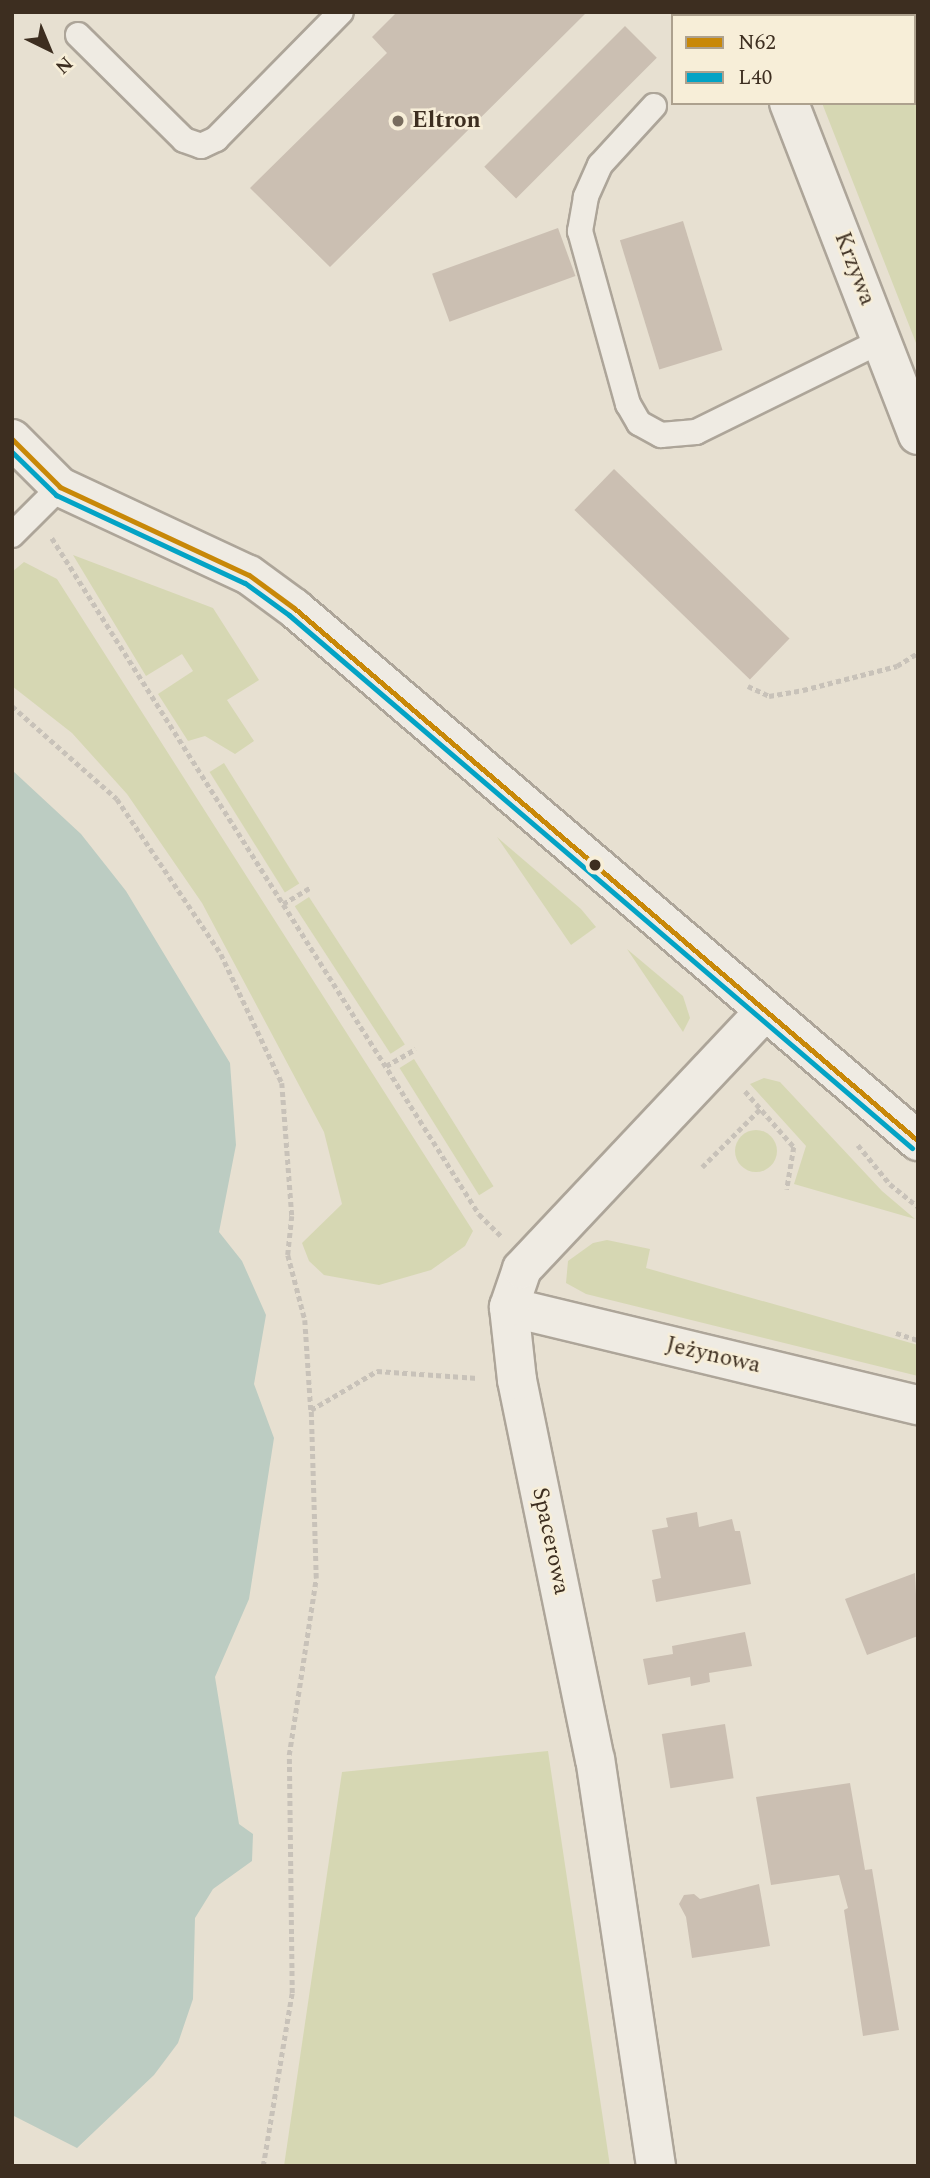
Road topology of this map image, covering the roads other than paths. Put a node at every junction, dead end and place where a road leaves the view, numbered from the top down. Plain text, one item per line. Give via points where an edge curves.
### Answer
1 (341, 12) edge
2 (78, 35) dead end
3 (790, 105) edge
4 (654, 106) dead end
5 (881, 341) junction
6 (918, 435) edge
7 (12, 439) edge
8 (60, 487) junction
9 (12, 535) edge
10 (765, 1011) junction
11 (918, 1141) edge
12 (509, 1307) junction
13 (918, 1405) edge
14 (656, 2166) edge

1 - 2 lane via 216,139 201,146 184,140
3 - 5 street, Krzywa
4 - 5 lane via 600,165 586,197 580,231 628,404 639,423 661,435 696,432
5 - 6 street, Krzywa
7 - 8 street
8 - 9 lane
8 - 10 street via 258,581
10 - 11 street
10 - 12 street, Spacerowa via 522,1269
12 - 13 street, Jeżynowa
12 - 14 street, Spacerowa via 517,1380 595,1760

